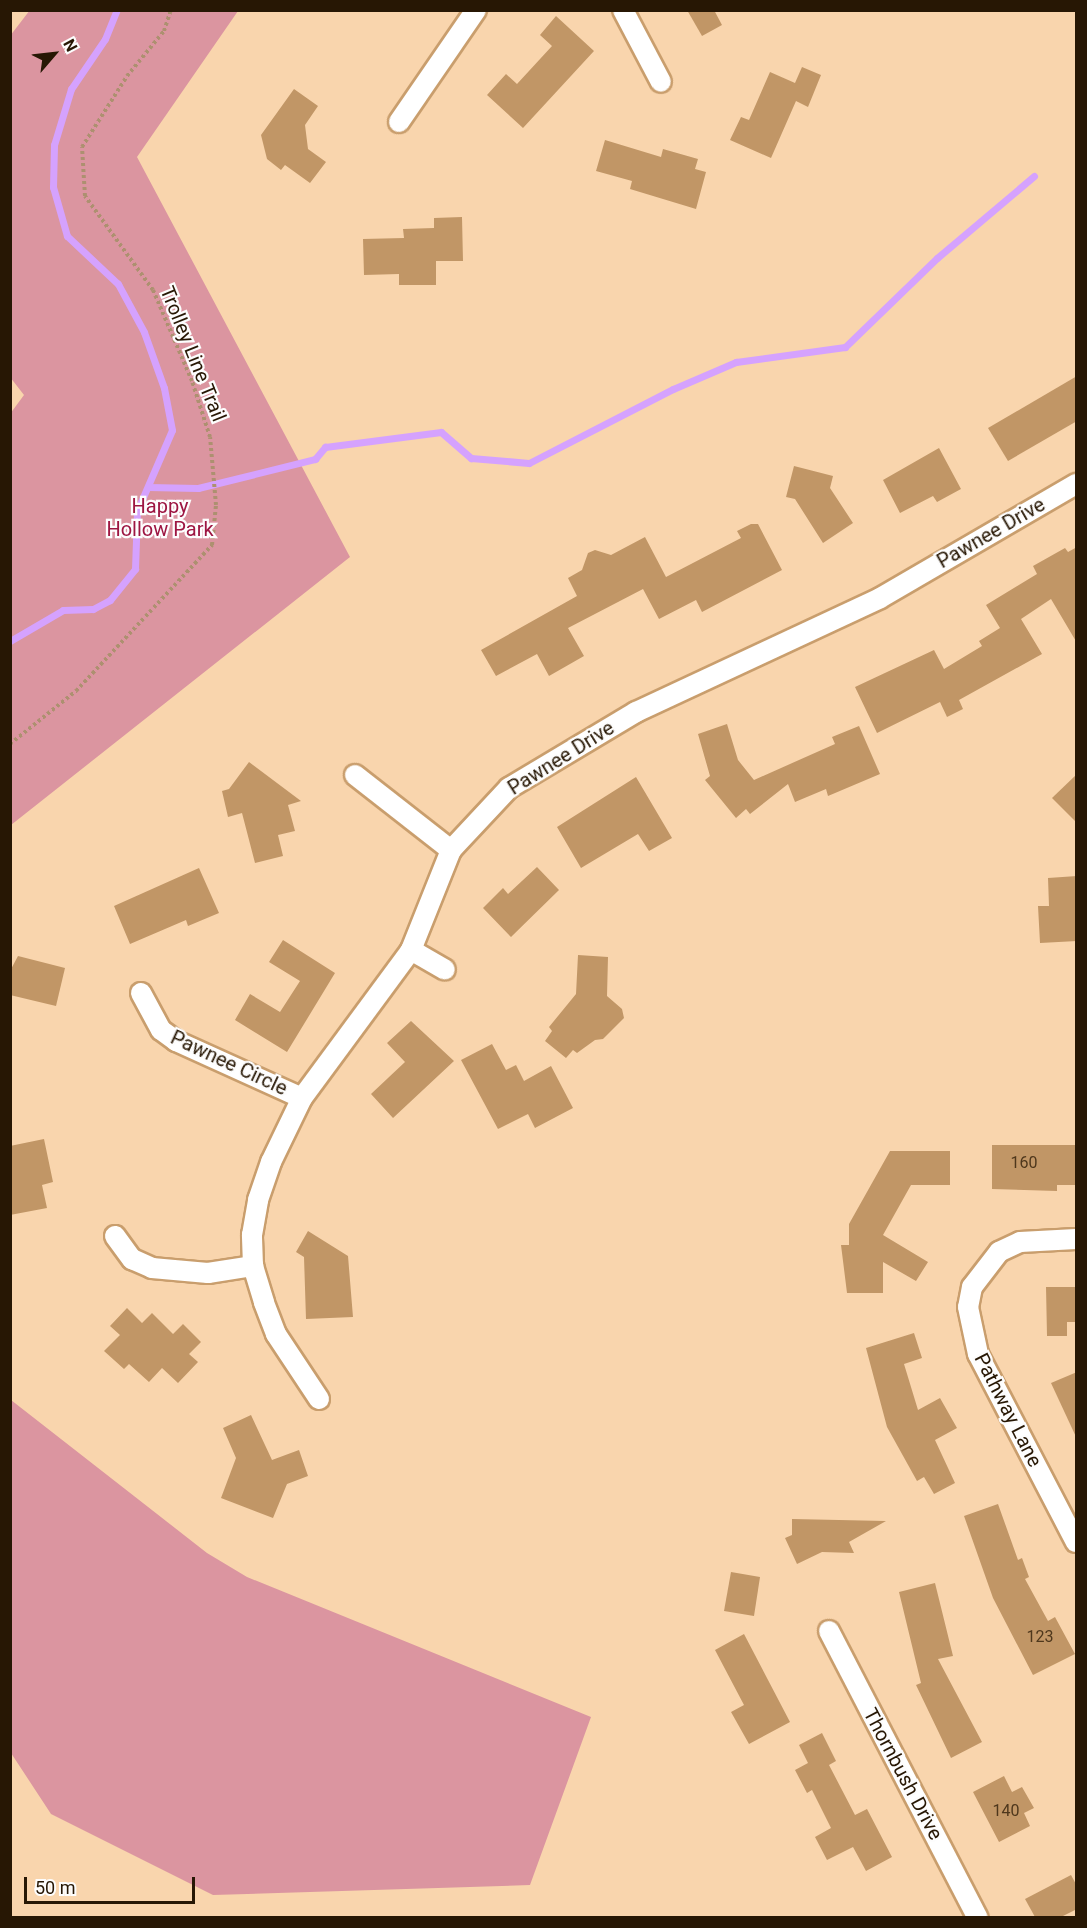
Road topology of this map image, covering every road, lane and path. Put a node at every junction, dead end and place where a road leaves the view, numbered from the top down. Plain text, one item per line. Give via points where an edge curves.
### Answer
1 (171, 10) edge
2 (476, 10) edge
3 (623, 10) edge
4 (661, 82) dead end
5 (399, 122) dead end
6 (1077, 484) edge
7 (10, 744) edge
8 (355, 776) dead end
9 (451, 850) junction
10 (411, 950) junction
11 (445, 970) dead end
12 (141, 993) dead end
13 (302, 1098) junction
14 (115, 1236) dead end
15 (1077, 1239) edge
16 (253, 1266) junction
17 (319, 1399) dead end
18 (1077, 1542) edge
19 (829, 1631) dead end
20 (978, 1917) edge

1 - 7 path, Trolley Line Trail via 165,31 127,76 82,147 85,196 153,290 192,381 210,437 216,505 212,544 76,691
2 - 5 street
3 - 4 street
6 - 9 street, Pawnee Drive via 880,598 636,712 509,788
8 - 9 street
9 - 10 street, Pawnee Drive
10 - 11 street
10 - 13 street, Pawnee Drive
12 - 13 street, Pawnee Circle via 161,1030 176,1041
13 - 16 street, Pawnee Drive via 271,1162 258,1200 252,1235
14 - 16 street via 132,1259 153,1268 207,1272
15 - 18 street, Pathway Lane via 1020,1242 999,1252 972,1287 968,1307 978,1354
16 - 17 street, Pawnee Drive via 276,1334
19 - 20 street, Thornbush Drive

